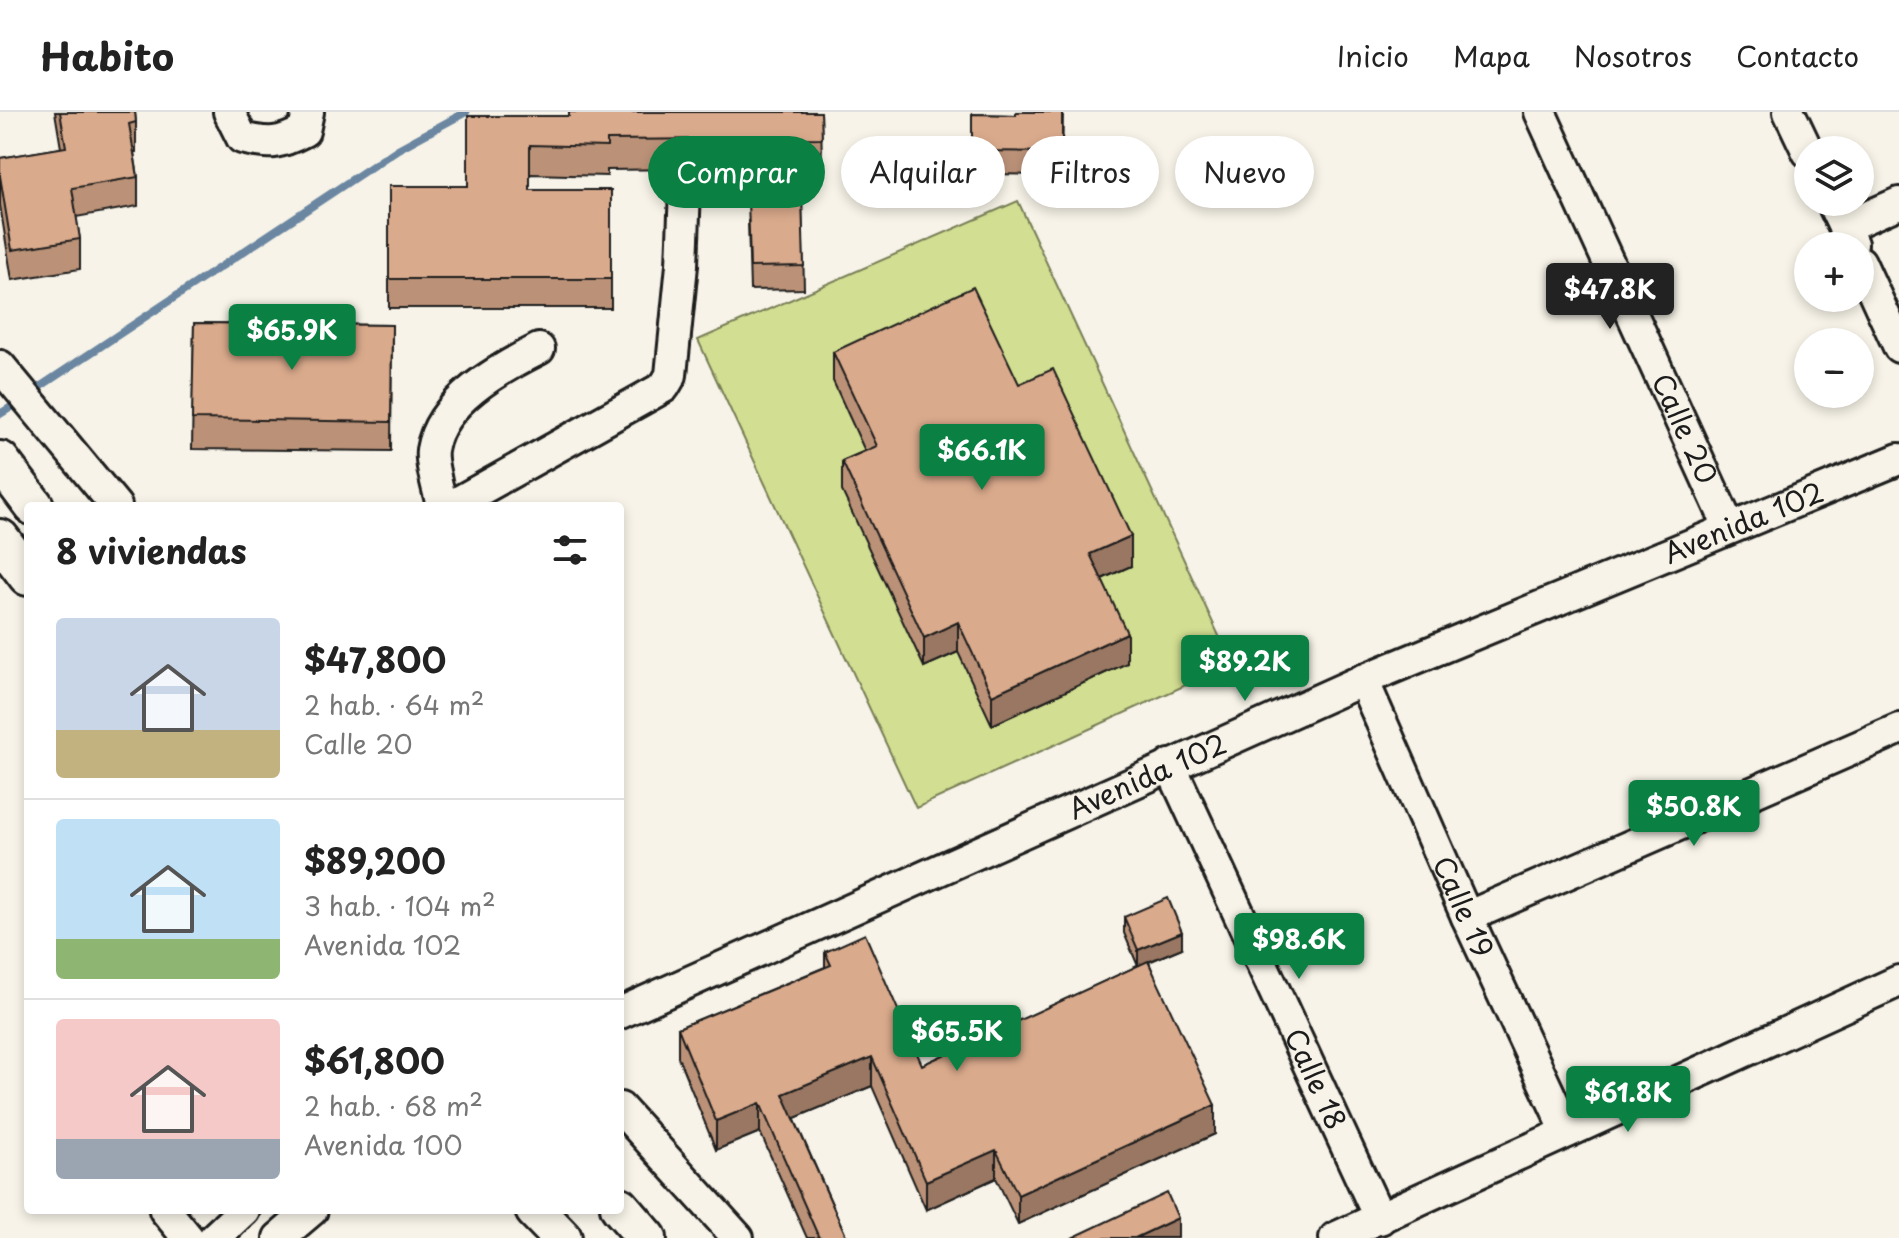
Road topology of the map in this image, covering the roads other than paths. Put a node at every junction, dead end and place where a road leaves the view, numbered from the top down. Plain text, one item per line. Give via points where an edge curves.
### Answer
1 (229, 112) edge
2 (308, 112) edge
3 (1540, 112) edge
4 (1789, 112) edge
5 (1800, 136) edge
6 (1899, 203) edge
7 (684, 208) edge
8 (1843, 225) edge
9 (1874, 293) edge
10 (1899, 347) edge
11 (539, 349) dead end
12 (0, 366) edge
13 (1899, 459) edge
14 (0, 461) edge
15 (31, 502) edge
16 (113, 502) edge
17 (441, 502) edge
18 (458, 502) edge
19 (1729, 527) junction
20 (0, 539) edge
21 (24, 571) edge
22 (1363, 680) junction
23 (1899, 729) edge
24 (1170, 765) junction
25 (1467, 917) junction
26 (1899, 981) edge
27 (624, 1011) edge
28 (624, 1112) edge
29 (1567, 1132) junction
30 (624, 1212) edge
31 (168, 1214) edge
32 (240, 1214) edge
33 (307, 1214) edge
34 (539, 1214) edge
35 (1380, 1219) junction
36 (188, 1238) edge
37 (214, 1238) edge
38 (279, 1238) edge
39 (562, 1238) edge
40 (647, 1238) edge
41 (738, 1238) edge
42 (1335, 1238) edge

1 - 2 street via 242,138 264,144 304,131
3 - 19 street, Calle 20
4 - 5 street
6 - 8 street
7 - 18 street via 671,375 664,387
9 - 10 street
11 - 17 street via 492,373 448,412 431,451
12 - 16 street
13 - 19 street, Avenida 102
14 - 15 main road
19 - 22 street, Avenida 102
20 - 21 main road
22 - 24 street, Avenida 102
22 - 25 street, Calle 19
23 - 25 street
24 - 27 street, Avenida 102
24 - 35 street, Calle 18
25 - 29 street, Calle 19
26 - 29 street
28 - 41 street
29 - 35 street
30 - 40 main road
31 - 36 street
32 - 37 street
33 - 38 street
34 - 39 main road
35 - 42 street

